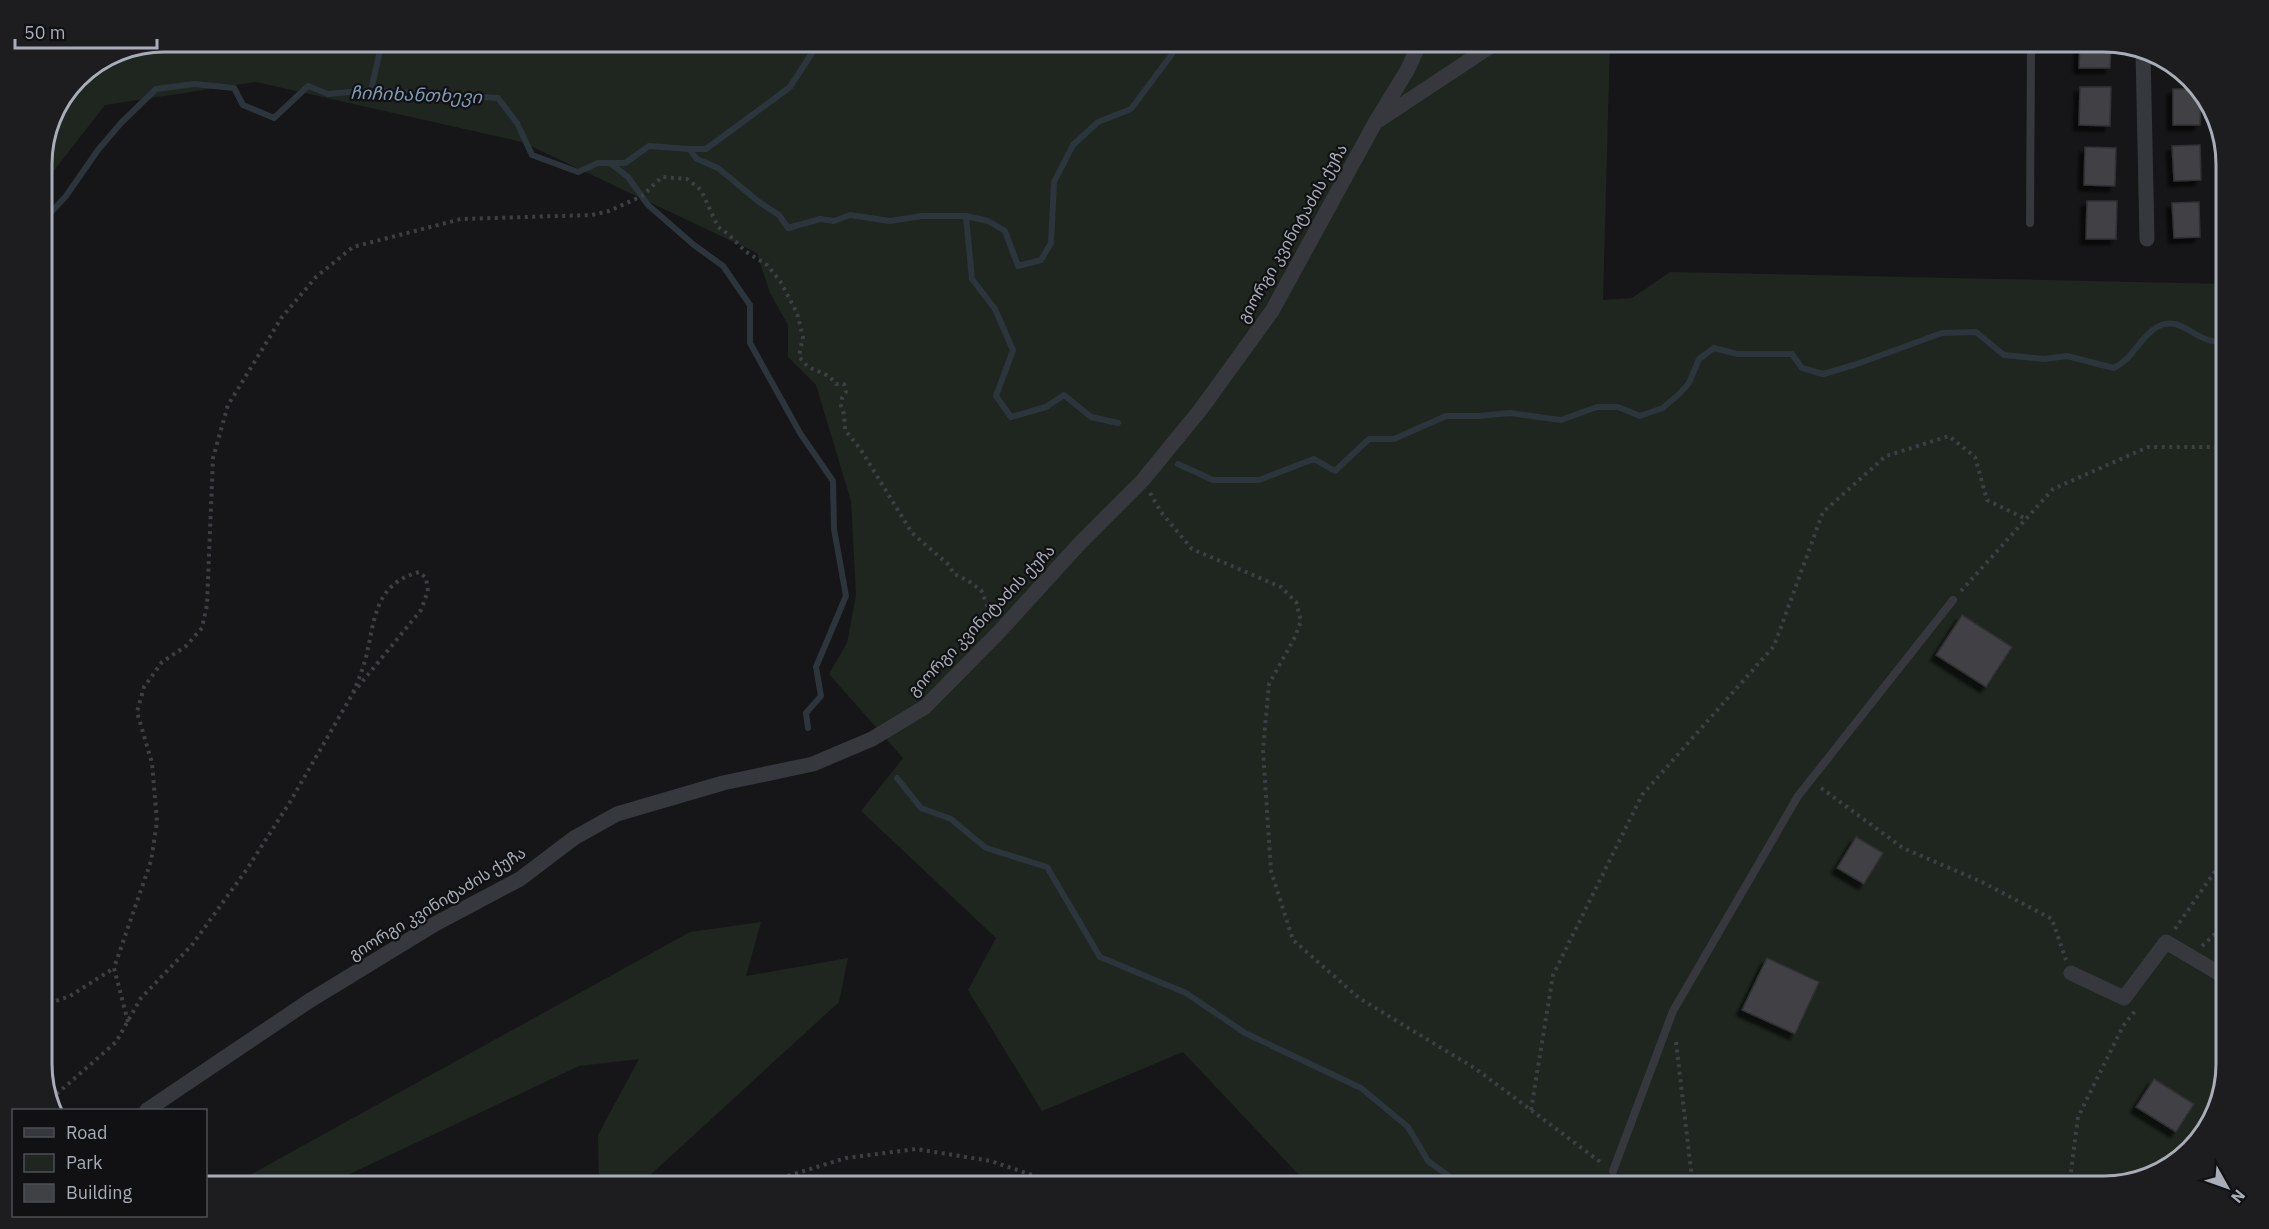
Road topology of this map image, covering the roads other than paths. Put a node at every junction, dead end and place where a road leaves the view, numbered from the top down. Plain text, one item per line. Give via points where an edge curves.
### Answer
1 (1415, 52) edge
2 (1481, 52) edge
3 (2031, 52) edge
4 (2143, 59) edge
5 (1374, 123) junction
6 (2030, 224) dead end
7 (2147, 239) dead end
8 (1953, 600) road end
9 (2216, 972) edge
10 (2071, 973) road end
11 (148, 1109) edge
12 (1613, 1171) road end

1 - 5 street, გიორგი კვინიტაძის ქუჩა
2 - 5 street
3 - 6 lane
4 - 7 street
5 - 11 street, გიორგი კვინიტაძის ქუჩა via 1272,311 1201,409 1143,480 925,707 872,739 813,764 723,783 617,814 574,838 520,879 435,924 309,1000
8 - 12 lane via 1798,796 1673,1011
9 - 10 street via 2166,942 2124,998

